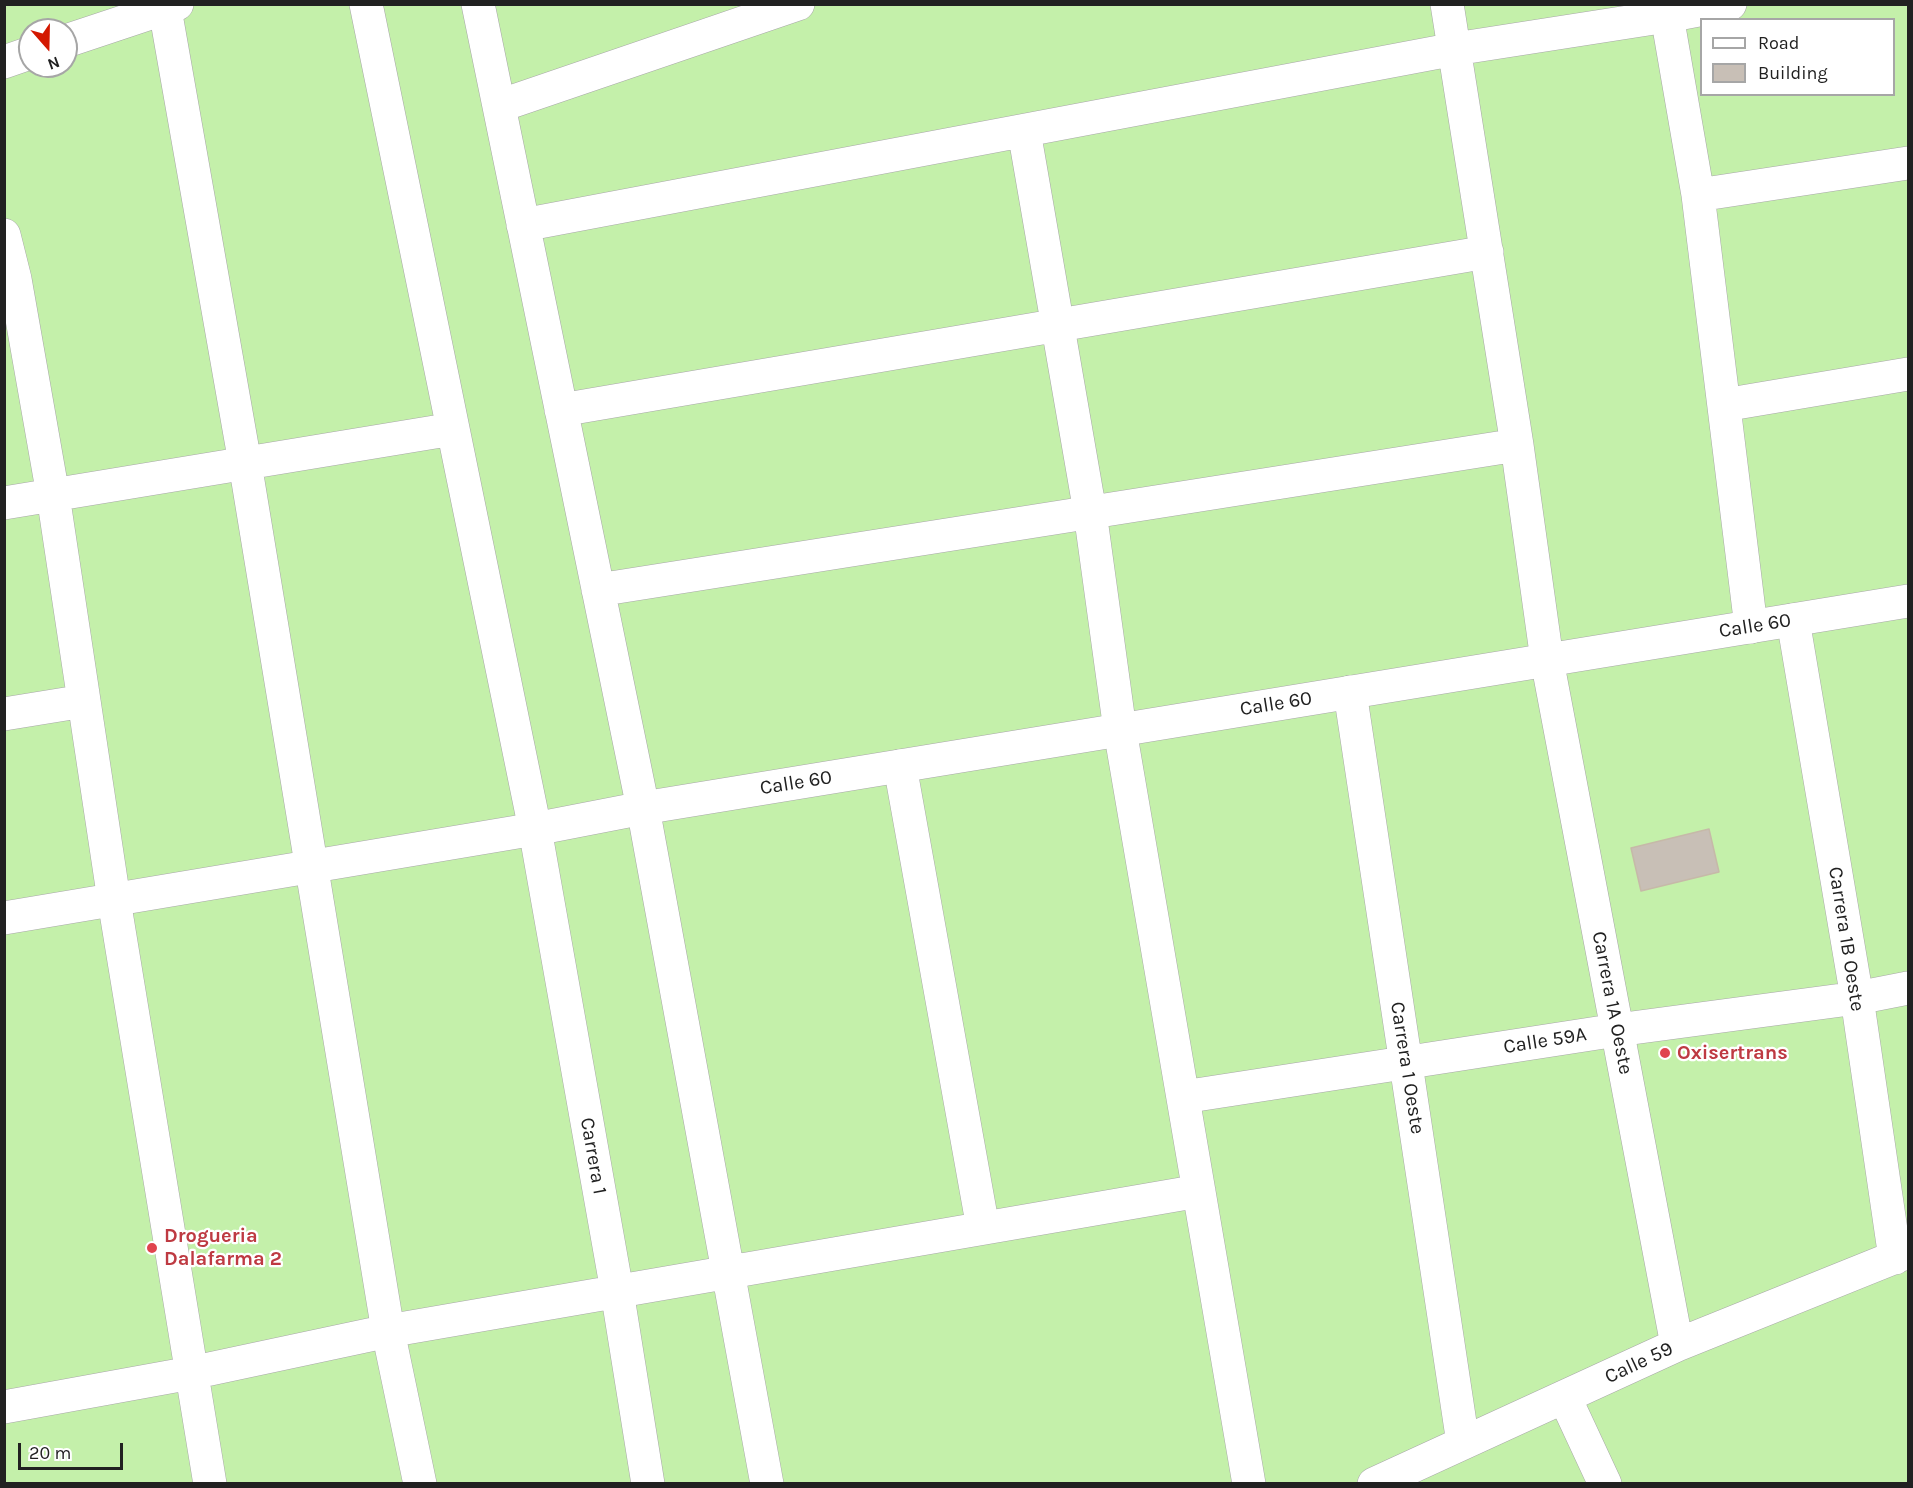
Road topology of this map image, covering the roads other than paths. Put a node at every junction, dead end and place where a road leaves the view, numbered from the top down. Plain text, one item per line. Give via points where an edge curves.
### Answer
1 (366, 4) edge
2 (478, 4) edge
3 (798, 4) edge
4 (1447, 4) edge
5 (1730, 4) edge
6 (171, 7) edge
7 (1666, 10) edge
8 (78, 37) edge
9 (1455, 49) junction
10 (499, 106) junction
11 (1024, 131) junction
12 (1908, 163) edge
13 (1698, 195) junction
14 (524, 225) junction
15 (4, 236) edge
16 (1487, 252) junction
17 (10, 280) edge
18 (1057, 326) junction
19 (1908, 374) edge
20 (1724, 405) junction
21 (561, 410) junction
22 (453, 429) junction
23 (1517, 445) junction
24 (245, 464) junction
25 (53, 495) junction
26 (4, 503) edge
27 (1090, 512) junction
28 (598, 590) junction
29 (1908, 601) edge
30 (1793, 620) junction
31 (1751, 627) junction
32 (1547, 660) junction
33 (1350, 692) junction
34 (84, 701) junction
35 (4, 714) edge
36 (1120, 730) junction
37 (900, 766) junction
38 (643, 808) junction
39 (535, 829) junction
40 (312, 866) junction
41 (114, 900) junction
42 (4, 918) edge
43 (1908, 988) edge
44 (1857, 998) junction
45 (1617, 1030) junction
46 (1406, 1062) junction
47 (1183, 1097) junction
48 (1199, 1191) junction
49 (983, 1228) junction
50 (1902, 1255) edge
51 (729, 1272) junction
52 (617, 1291) junction
53 (388, 1331) junction
54 (1677, 1345) junction
55 (191, 1373) junction
56 (1565, 1398) junction
57 (4, 1407) edge
58 (1463, 1443) junction
59 (210, 1484) edge
60 (420, 1484) edge
61 (648, 1484) edge
62 (767, 1484) edge
63 (1249, 1484) edge
64 (1374, 1484) edge
65 (1605, 1484) edge

1 - 22 street, Carrera 1
2 - 10 street
3 - 10 street
4 - 9 street, Carrera 1A Oeste
5 - 7 street
6 - 8 street
6 - 24 street
7 - 9 street
7 - 13 street
9 - 11 street
9 - 16 street, Carrera 1A Oeste
10 - 14 street
11 - 14 street
11 - 18 street
12 - 13 street
13 - 20 street
14 - 21 street
15 - 17 street
16 - 18 street
16 - 23 street, Carrera 1A Oeste
17 - 25 street
18 - 21 street
18 - 27 street
19 - 20 street
20 - 31 street
21 - 28 street
22 - 24 street
22 - 39 street, Carrera 1
23 - 27 street
23 - 32 street, Carrera 1A Oeste
24 - 25 street
24 - 40 street
25 - 26 street
25 - 34 street
27 - 28 street
27 - 36 street
28 - 38 street
29 - 30 street, Calle 60
30 - 31 street, Calle 60
30 - 44 street, Carrera 1B Oeste
31 - 32 street, Calle 60
32 - 33 street, Calle 60
32 - 45 street, Carrera 1A Oeste
33 - 36 street, Calle 60
33 - 46 street, Carrera 1 Oeste
34 - 35 street
34 - 41 street
36 - 37 street, Calle 60
36 - 47 street
37 - 38 street, Calle 60
37 - 49 street
38 - 39 street, Calle 60
38 - 51 street
39 - 40 street, Calle 60
39 - 52 street, Carrera 1
40 - 41 street, Calle 60
40 - 53 street
41 - 42 street, Calle 60
41 - 55 street
43 - 44 street, Calle 59A
44 - 45 street, Calle 59A
44 - 50 street, Carrera 1B Oeste
45 - 46 street, Calle 59A
45 - 54 street, Carrera 1A Oeste
46 - 47 street, Calle 59A
46 - 58 street, Carrera 1 Oeste
47 - 48 street
48 - 49 street
48 - 63 street
49 - 51 street
50 - 54 street, Calle 59
51 - 52 street
51 - 62 street
52 - 53 street
52 - 61 street, Carrera 1
53 - 55 street
53 - 60 street
54 - 56 street, Calle 59
55 - 57 street
55 - 59 street
56 - 58 street, Calle 59
56 - 65 street
58 - 64 street, Calle 59

